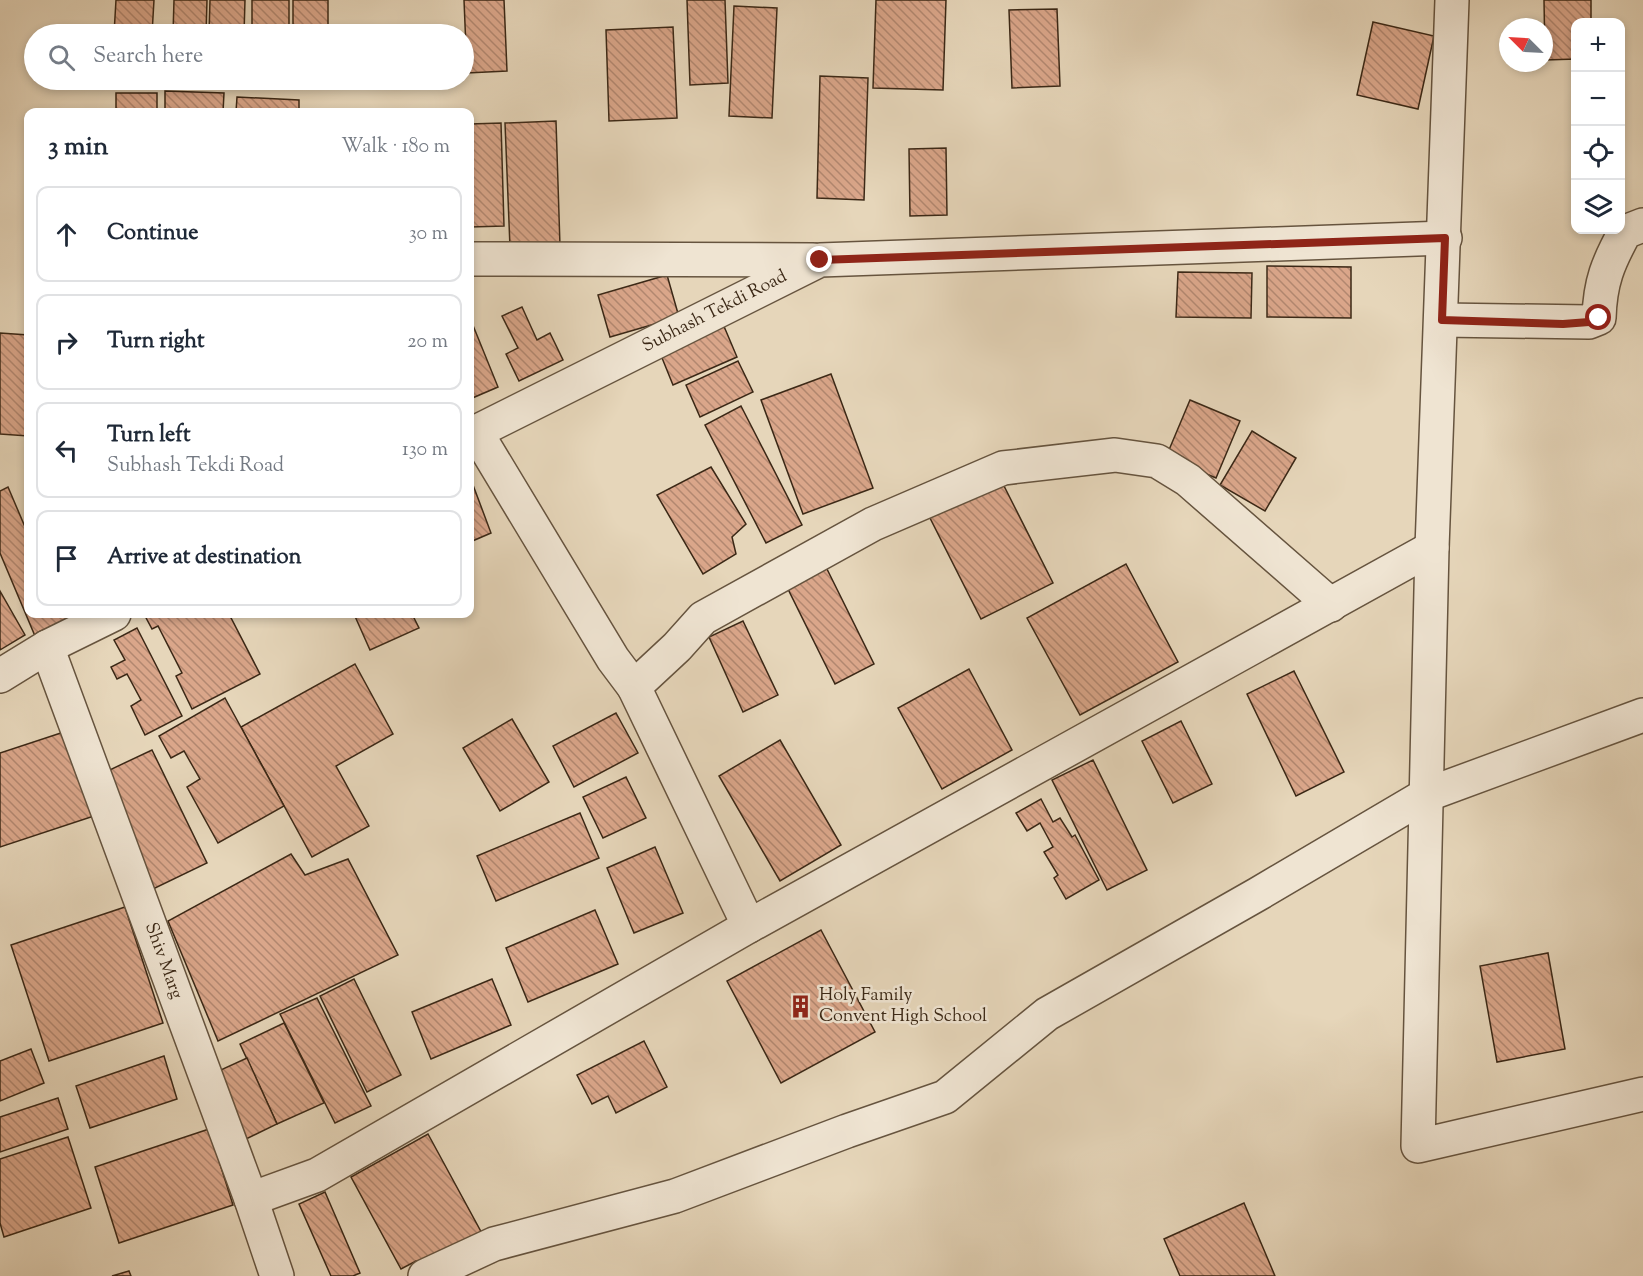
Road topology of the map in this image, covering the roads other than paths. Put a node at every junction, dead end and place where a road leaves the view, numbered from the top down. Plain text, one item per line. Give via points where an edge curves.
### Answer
1 (1452, 0) edge
2 (1643, 225) edge
3 (1445, 238) junction
4 (474, 259) edge
5 (820, 260) junction
6 (1442, 320) junction
7 (474, 433) edge
8 (474, 436) edge
9 (1432, 548) junction
10 (1331, 605) junction
11 (106, 618) edge
12 (47, 647) junction
13 (0, 676) edge
14 (634, 687) junction
15 (1643, 715) edge
16 (1426, 795) junction
17 (749, 926) junction
18 (1643, 1094) edge
19 (251, 1199) junction
20 (276, 1276) edge
21 (425, 1276) edge

1 - 3 street
2 - 6 street via 1625,232 1609,261 1600,294 1599,318 1563,324
3 - 5 street, Subhash Tekdi Road
3 - 6 street
4 - 5 street
5 - 7 street, Subhash Tekdi Road
6 - 9 street
8 - 14 street
9 - 10 street
9 - 16 street
10 - 14 street via 1188,480 1156,461 1115,454 1003,468 873,524 704,618
10 - 17 street
11 - 12 street
12 - 13 street
12 - 19 street, Shiv Marg
14 - 17 street
15 - 16 street
16 - 18 street via 1418,1146
16 - 21 street via 1047,1014 945,1097 675,1196 494,1244
17 - 19 street via 317,1174
19 - 20 street, Shiv Marg

